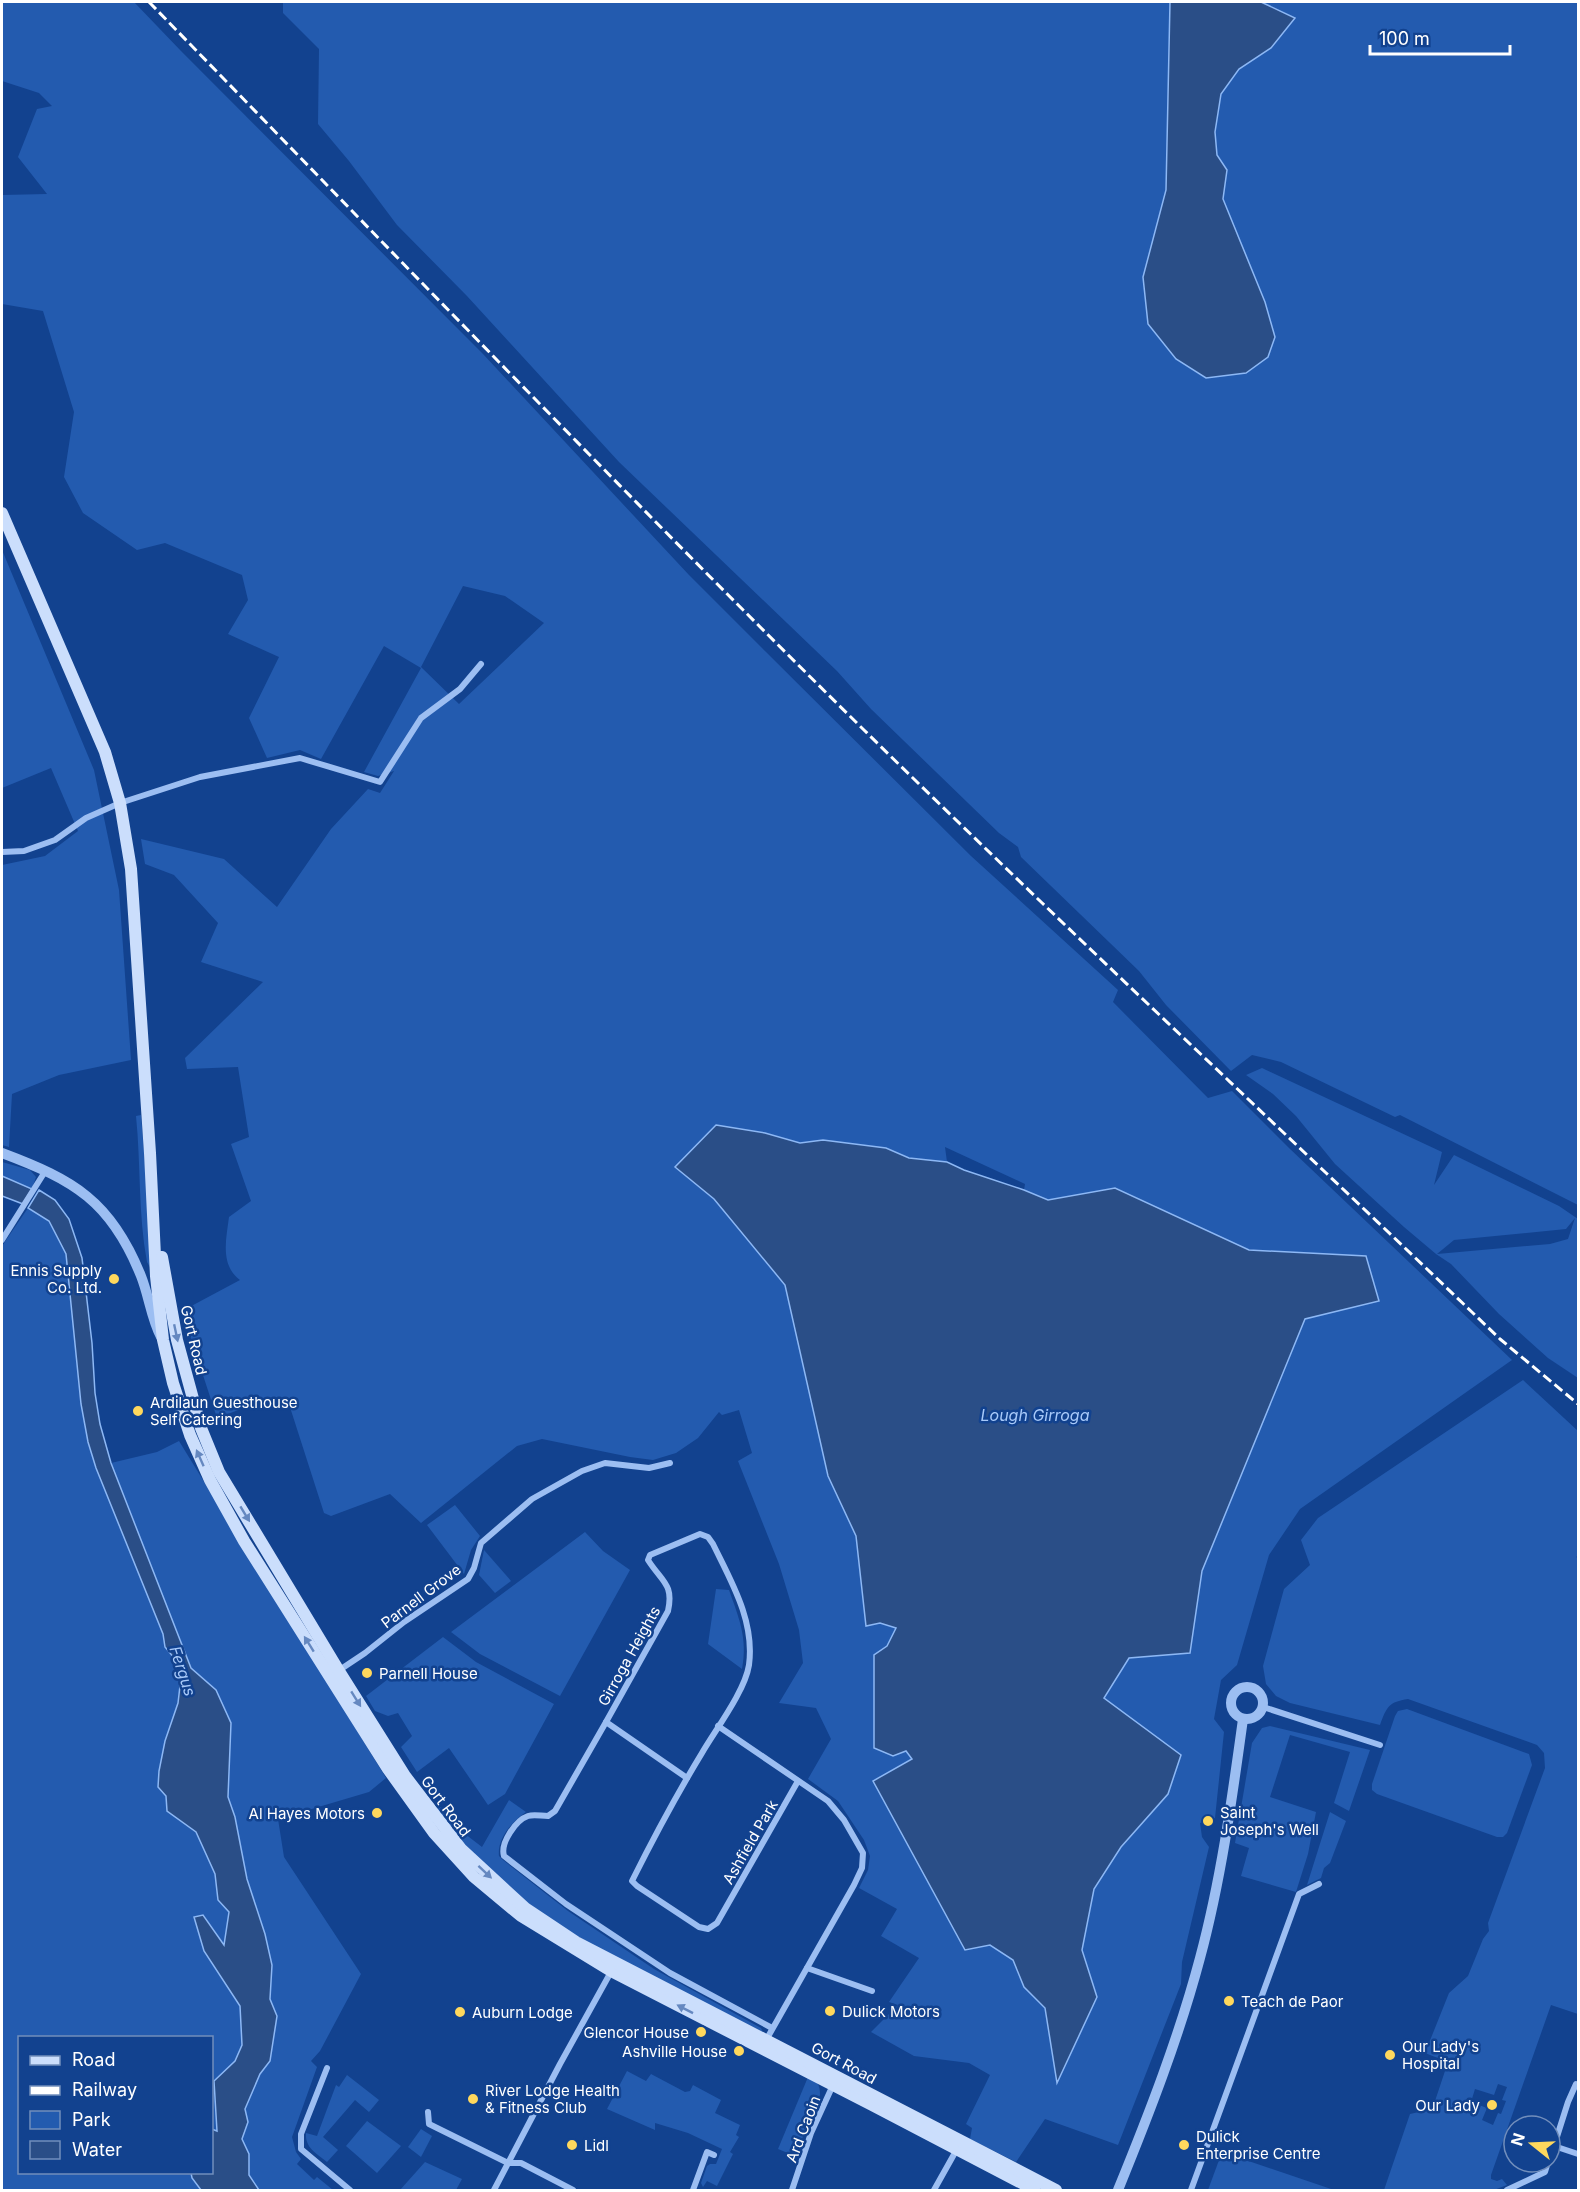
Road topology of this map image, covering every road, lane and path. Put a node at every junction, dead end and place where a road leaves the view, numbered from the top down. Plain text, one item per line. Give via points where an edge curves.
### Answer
1 (2, 513) edge
2 (481, 664) dead end
3 (120, 803) junction
4 (2, 852) edge
5 (2, 1153) edge
6 (46, 1170) junction
7 (2, 1240) edge
8 (160, 1276) junction
9 (142, 1278) junction
10 (162, 1340) junction
11 (670, 1462) dead end
12 (334, 1674) junction
13 (1263, 1707) junction
14 (1243, 1719) junction
15 (606, 1722) junction
16 (718, 1726) junction
17 (1380, 1745) dead end
18 (687, 1778) junction
19 (798, 1781) junction
20 (1319, 1884) dead end
21 (613, 1966) junction
22 (807, 1968) junction
23 (872, 1991) dead end
24 (767, 2039) junction
25 (327, 2068) dead end
26 (835, 2081) junction
27 (1576, 2084) dead end
28 (428, 2112) dead end
29 (1562, 2121) edge
30 (959, 2145) junction
31 (1562, 2149) edge
32 (1578, 2154) edge
33 (714, 2155) dead end
34 (508, 2163) junction
35 (1541, 2174) edge
36 (350, 2190) edge
37 (494, 2190) edge
38 (573, 2190) edge
39 (694, 2190) edge
40 (792, 2190) edge
41 (934, 2190) edge
42 (1035, 2190) edge
43 (1056, 2190) edge
44 (1118, 2190) edge
45 (1191, 2190) edge
46 (1507, 2190) edge

1 - 3 main road, Gort Road via 105,752
2 - 3 street via 460,689 422,718 381,782 300,758 200,777
3 - 4 street via 86,818 55,840 24,851
3 - 8 main road, Gort Road via 131,869
5 - 6 street
6 - 7 street
6 - 9 street via 75,1186 104,1211 128,1246
8 - 9 street
8 - 10 main road
8 -> 12 main road, Gort Road via 201,1428 219,1472
9 - 10 street
12 -> 10 main road via 244,1541 210,1480 190,1435
11 - 12 street, Parnell Grove via 649,1468 605,1464 532,1499 481,1543 468,1579
12 -> 21 main road, Gort Road via 461,1850 525,1908
12 - 21 main road, Gort Road via 388,1769 434,1833 474,1877 521,1916
13 - 14 street via 1254,1718
13 - 14 street via 1257,1689 1240,1688 1231,1702 1234,1713
13 - 17 street
14 - 44 street via 1201,1956 1179,2029
15 - 16 street, Girroga Heights via 668,1611 669,1588 648,1560 650,1555 700,1534 713,1544 734,1586 745,1615 749,1642 749,1665 743,1684
15 - 18 street
15 - 24 street via 555,1811 520,1821 503,1847 504,1856 566,1904
16 - 18 street, Ashfield Park
16 - 19 street
18 - 19 street, Ashfield Park via 632,1881 699,1927 708,1929 717,1923
19 - 22 street via 828,1801 863,1852 862,1868
20 - 45 street via 1299,1894
21 - 24 main road, Gort Road
21 - 34 street
22 - 23 street
22 - 24 street
24 - 26 main road, Gort Road
25 - 36 street via 301,2134 301,2149
26 - 30 main road, Gort Road
26 - 40 street, Ard Caoin via 811,2133
27 - 29 street
28 - 34 street via 429,2124
30 - 41 street
30 - 42 main road, Gort Road
30 - 43 main road, Gort Road
31 - 32 street
33 - 39 street via 707,2152
34 - 37 street
34 - 38 street via 521,2163
35 - 46 street

